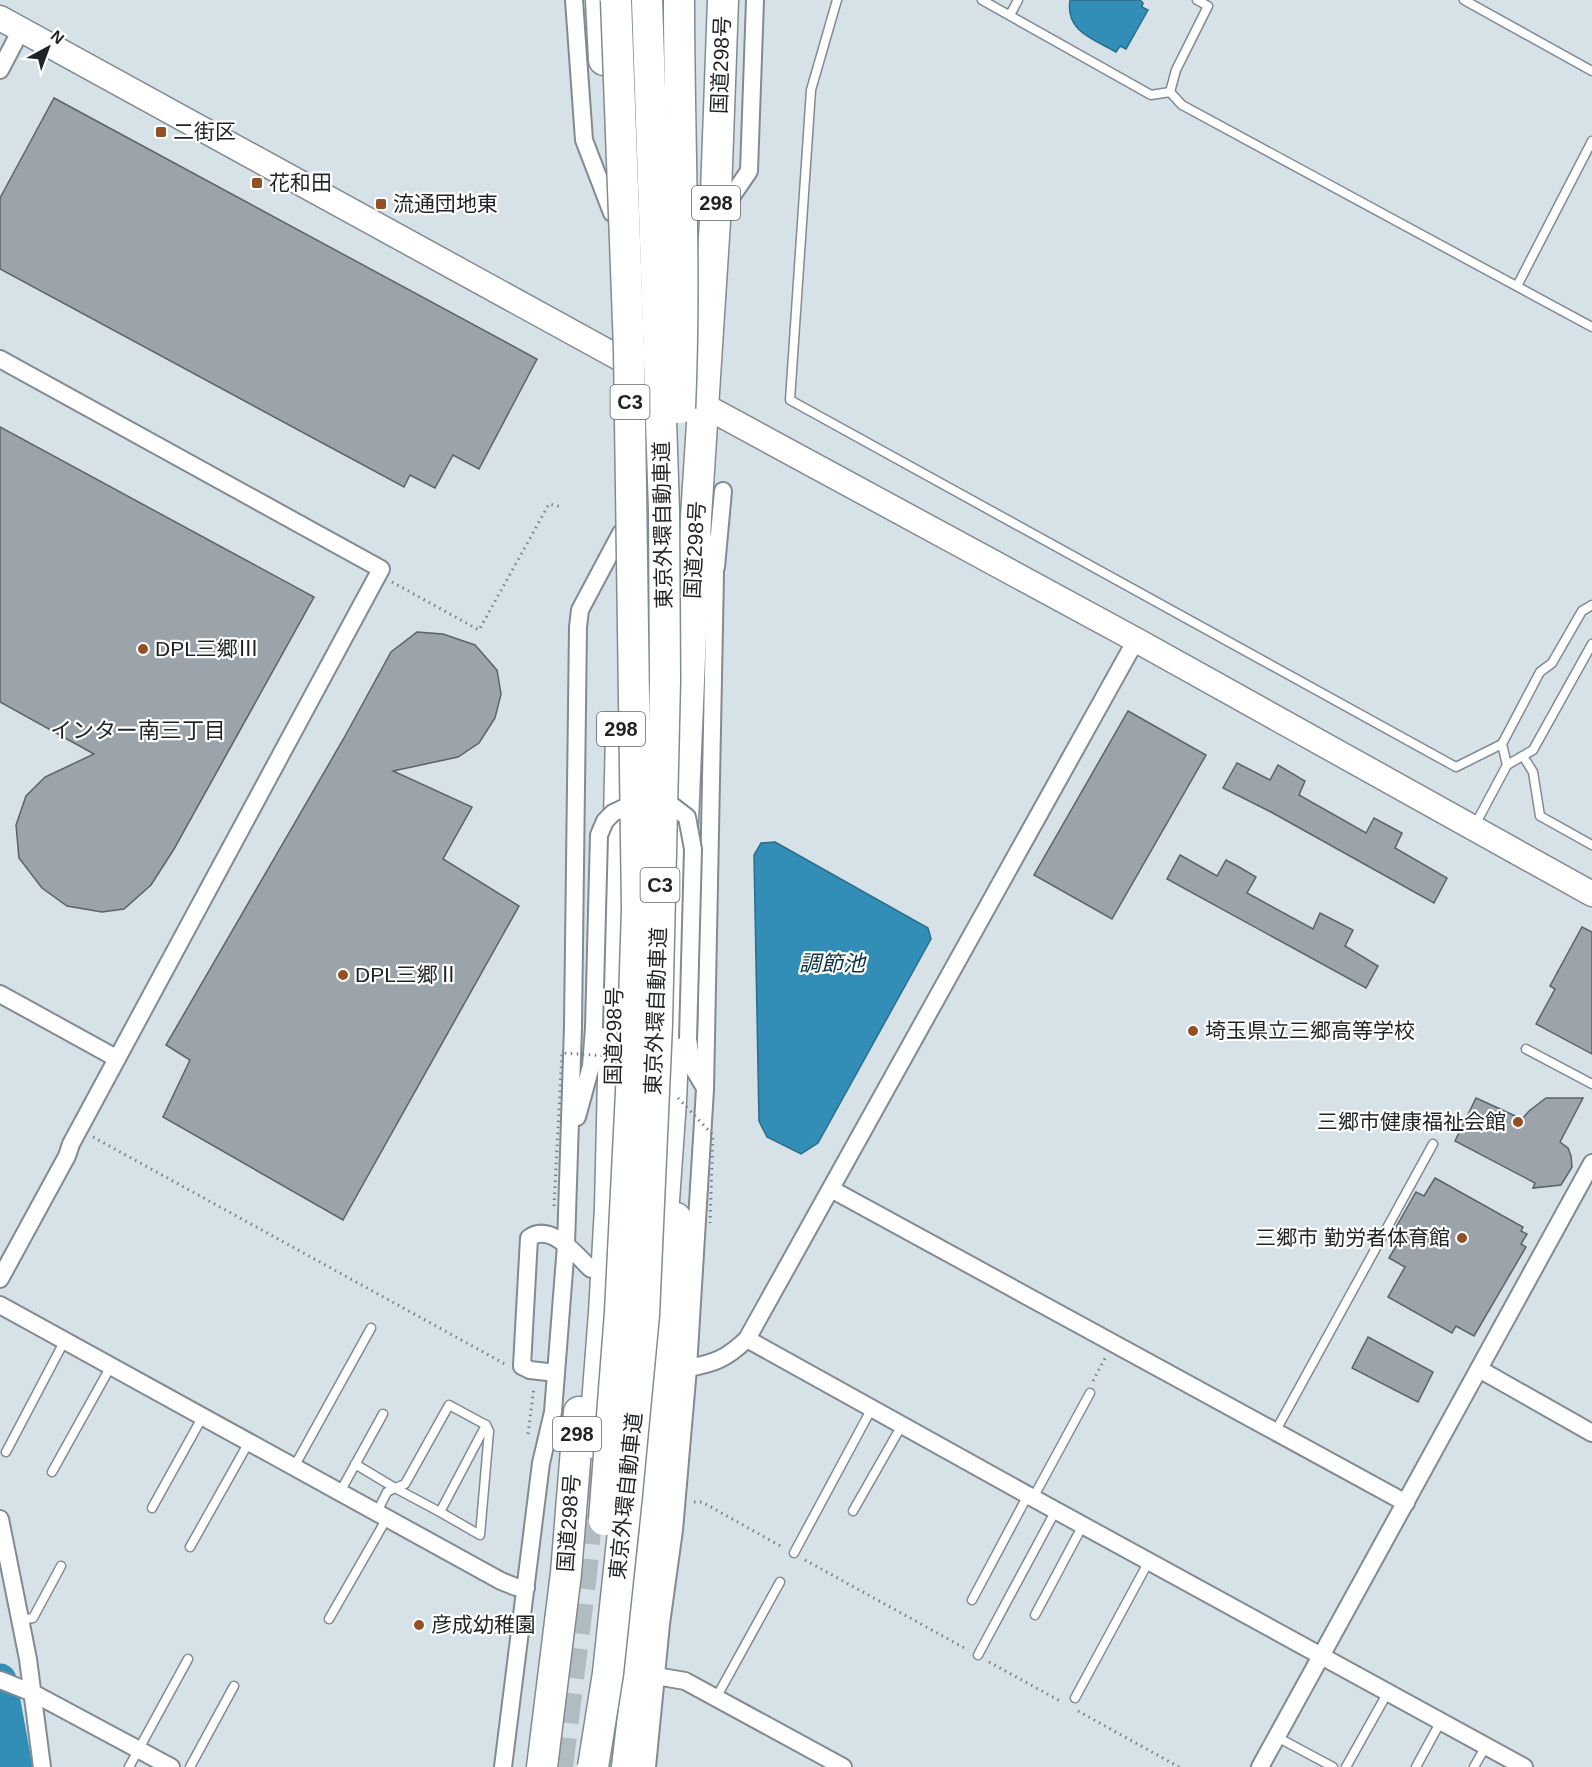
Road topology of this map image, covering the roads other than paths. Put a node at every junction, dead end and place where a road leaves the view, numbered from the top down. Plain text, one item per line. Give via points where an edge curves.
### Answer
1 (574, 0) edge
2 (601, 0) edge
3 (616, 0) edge
4 (647, 0) edge
5 (679, 0) edge
6 (723, 0) edge
7 (755, 0) edge
8 (837, 0) edge
9 (982, 0) edge
10 (1018, 0) edge
11 (1197, 0) edge
12 (1464, 0) edge
13 (1210, 3) edge
14 (1010, 15) junction
15 (0, 18) edge
16 (21, 30) junction
17 (0, 70) edge
18 (1592, 71) edge
19 (1170, 92) junction
20 (1592, 141) edge
21 (612, 213) junction
22 (715, 221) junction
23 (1516, 286) junction
24 (1592, 327) edge
25 (619, 357) junction
26 (0, 359) edge
27 (703, 406) junction
28 (723, 491) dead end
29 (696, 517) junction
30 (621, 533) junction
31 (715, 574) junction
32 (1592, 605) edge
33 (1136, 640) junction
34 (1592, 644) edge
35 (664, 681) junction
36 (1502, 744) junction
37 (1523, 756) junction
38 (1507, 765) junction
39 (1473, 828) junction
40 (1592, 845) edge
41 (1592, 894) edge
42 (0, 994) edge
43 (1526, 1049) dead end
44 (116, 1058) junction
45 (1592, 1084) edge
46 (705, 1089) junction
47 (612, 1101) junction
48 (671, 1101) junction
49 (570, 1141) junction
50 (1433, 1144) dead end
51 (1592, 1163) edge
52 (831, 1189) junction
53 (566, 1245) junction
54 (591, 1269) junction
55 (0, 1279) edge
56 (0, 1305) edge
57 (371, 1328) dead end
58 (747, 1339) junction
59 (65, 1340) junction
60 (111, 1365) junction
61 (688, 1368) junction
62 (1479, 1370) junction
63 (556, 1373) junction
64 (1090, 1393) road end
65 (872, 1408) junction
66 (383, 1414) dead end
67 (203, 1416) junction
68 (486, 1425) junction
69 (902, 1425) junction
70 (1275, 1432) junction
71 (1592, 1432) edge
72 (249, 1442) junction
73 (646, 1446) dead end
74 (584, 1449) junction
75 (6, 1452) dead end
76 (355, 1464) junction
77 (294, 1467) junction
78 (52, 1472) dead end
79 (395, 1488) junction
80 (340, 1492) junction
81 (1031, 1497) junction
82 (1406, 1503) junction
83 (152, 1508) dead end
84 (1056, 1510) junction
85 (853, 1511) dead end
86 (440, 1512) junction
87 (382, 1515) junction
88 (0, 1519) edge
89 (1083, 1525) junction
90 (664, 1533) junction
91 (190, 1547) dead end
92 (794, 1554) road end
93 (1149, 1561) junction
94 (61, 1566) dead end
95 (780, 1582) dead end
96 (526, 1588) junction
97 (972, 1600) dead end
98 (1035, 1615) dead end
99 (329, 1619) dead end
100 (20, 1620) junction
101 (1322, 1655) junction
102 (978, 1656) road end
103 (188, 1659) dead end
104 (656, 1676) junction
105 (0, 1680) edge
106 (234, 1686) dead end
107 (1388, 1692) junction
108 (33, 1693) junction
109 (716, 1698) junction
110 (1075, 1698) dead end
111 (1441, 1721) junction
112 (1277, 1737) junction
113 (1486, 1746) junction
114 (139, 1749) junction
115 (42, 1767) edge
116 (129, 1767) edge
117 (171, 1767) edge
118 (190, 1767) edge
119 (503, 1767) edge
120 (521, 1767) edge
121 (542, 1767) edge
122 (574, 1767) edge
123 (593, 1767) edge
124 (627, 1767) edge
125 (646, 1767) edge
126 (843, 1767) edge
127 (1260, 1767) edge
128 (1333, 1767) edge
129 (1346, 1767) edge
130 (1416, 1767) edge
131 (1474, 1767) edge
132 (1524, 1767) edge

1 - 21 street via 584,140
2 - 21 highway, 国道298号 / 298
3 - 122 highway, 東京外環自動車道 / C3, bridge via 629,361 637,909 620,1312 589,1665
4 - 35 highway, 東京外環自動車道 / C3, bridge via 662,407
5 - 35 highway, bridge via 684,328 675,583
6 - 22 highway, 国道298号 / 298
7 - 22 street via 749,171
8 - 36 lane via 811,90 790,400 1456,766
9 - 14 lane
10 - 14 lane
11 - 13 lane
12 - 18 lane
13 - 19 lane via 1176,70
14 - 19 lane via 1150,95
15 - 16 street
16 - 17 street
16 - 25 street
19 - 23 lane via 1182,105
20 - 23 lane
21 - 25 highway, 国道298号 / 298
22 - 27 highway, 国道298号 / 298
23 - 24 lane
25 - 27 street
25 - 30 highway, 国道298号 / 298
26 - 44 street via 381,569
27 - 29 highway, 国道298号 / 298
27 - 33 street
28 - 31 street
29 - 31 street
29 - 48 highway, 国道298号 / 298
30 - 47 highway, 国道298号 / 298 via 621,733
30 - 49 street via 580,610 578,627
31 - 46 street
32 - 36 lane via 1582,611 1552,663 1540,672
33 - 39 street
33 - 52 street
34 - 37 lane via 1533,750
35 - 123 highway, 東京外環自動車道 / C3, bridge via 657,1024 644,1315 609,1661
36 - 38 lane
37 - 38 lane
37 - 40 lane via 1533,772 1540,816
38 - 39 lane
39 - 41 street
42 - 44 street
43 - 45 lane
44 - 55 street
46 - 49 street, bridge via 692,1066 688,1039 693,849 687,817 670,804 630,805 605,821 599,836 591,1066
46 - 61 street
47 - 54 highway, 国道298号 / 298 via 597,1167
47 - 74 highway, 国道298号 / 298 via 604,1313
48 - 73 highway, 国道298号 / 298
48 - 90 highway, 国道298号 / 298 via 678,1183
49 - 53 street
50 - 70 lane
51 - 62 street
52 - 58 street
52 - 70 street
53 - 54 street
53 - 63 street
53 - 63 street via 550,1234 529,1238 522,1366
54 - 74 highway, 国道298号 / 298
56 - 59 street
57 - 77 lane
58 - 61 street via 729,1355
58 - 65 street
59 - 60 street
59 - 75 lane
60 - 67 street
60 - 78 lane
61 - 90 street
62 - 71 street
62 - 82 street
63 - 96 street
64 - 81 lane
65 - 69 street
65 - 92 lane
66 - 76 lane
67 - 72 street
67 - 83 lane
68 - 79 lane via 449,1405 405,1484
68 - 86 lane
68 - 86 lane via 489,1431 480,1535
69 - 81 street
69 - 85 lane
70 - 82 street
72 - 77 street
72 - 91 lane
74 - 120 highway via 551,1525
74 - 121 highway, 国道298号 / 298
76 - 79 lane
76 - 80 lane
77 - 80 street
79 - 86 lane
79 - 87 lane via 387,1492
80 - 87 street
81 - 84 street
81 - 97 lane
82 - 101 street
84 - 89 street
84 - 102 lane
87 - 96 street via 501,1581
87 - 99 lane
88 - 100 street
89 - 93 street
89 - 98 lane
90 - 104 street
90 - 124 highway, 国道298号 / 298
93 - 101 street
93 - 110 lane
94 - 100 lane via 33,1618
95 - 109 lane
96 - 119 street
100 - 108 street
101 - 107 street
101 - 112 street
103 - 114 lane
104 - 109 street via 685,1681
104 - 125 street
105 - 108 street
106 - 118 lane
107 - 111 street
107 - 129 lane
108 - 114 street
108 - 115 street
109 - 126 street
111 - 113 street
111 - 130 lane
112 - 127 street
112 - 128 lane
113 - 131 lane
113 - 132 street
114 - 116 lane
114 - 117 street

